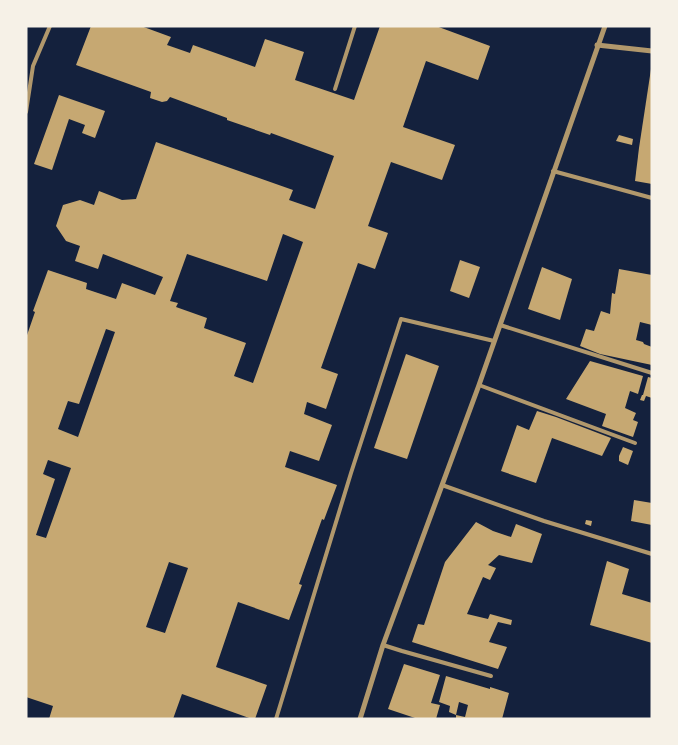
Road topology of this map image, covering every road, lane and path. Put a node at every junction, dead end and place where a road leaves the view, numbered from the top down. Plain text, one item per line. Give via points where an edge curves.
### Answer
1 (50, 26) edge
2 (355, 26) edge
3 (605, 26) edge
4 (597, 45) junction
5 (652, 51) edge
6 (335, 89) dead end
7 (26, 112) edge
8 (553, 171) junction
9 (652, 198) edge
10 (500, 325) junction
11 (494, 340) junction
12 (652, 374) edge
13 (479, 385) junction
14 (635, 442) dead end
15 (442, 485) junction
16 (652, 554) edge
17 (383, 644) junction
18 (491, 676) dead end
19 (276, 719) edge
20 (360, 719) edge

1 - 7 lane via 33,66
2 - 6 lane
3 - 4 street
4 - 5 street
4 - 8 street
8 - 9 lane
8 - 10 street
10 - 11 street
10 - 12 lane
11 - 13 street
11 - 19 lane via 401,318
13 - 14 lane
13 - 15 street
15 - 16 lane
15 - 17 street
17 - 18 lane
17 - 20 street

